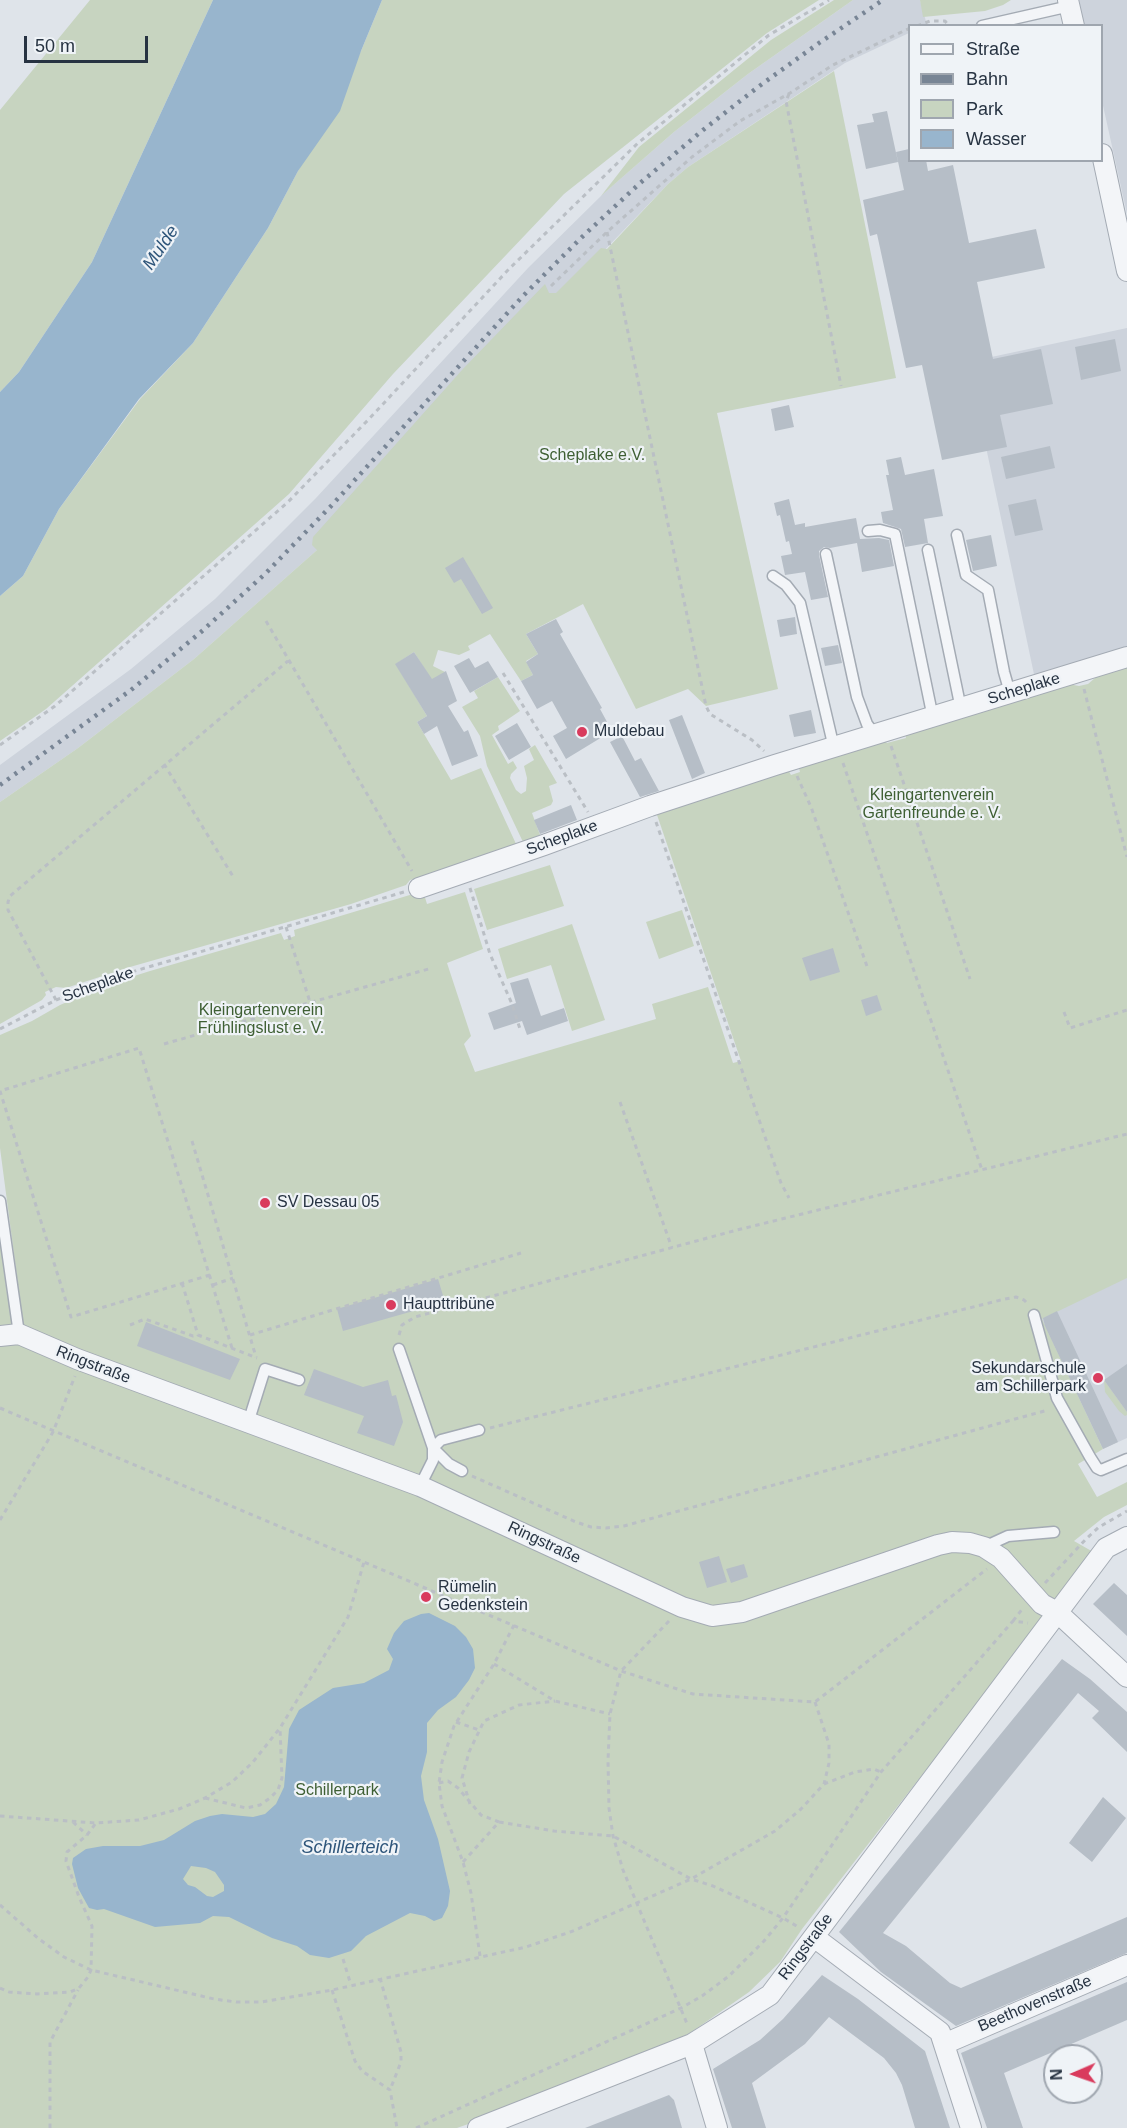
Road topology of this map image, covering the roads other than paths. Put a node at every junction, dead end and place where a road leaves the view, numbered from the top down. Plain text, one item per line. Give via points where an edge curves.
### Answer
1 (1070, 11) edge
2 (994, 24) edge
3 (1103, 162) edge
4 (1127, 271) edge
5 (868, 531) dead end
6 (957, 535) dead end
7 (928, 550) dead end
8 (826, 554) dead end
9 (773, 576) dead end
10 (1127, 657) edge
11 (1010, 693) junction
12 (962, 709) junction
13 (933, 718) junction
14 (881, 734) junction
15 (836, 747) junction
16 (419, 888) road end
17 (0, 1201) edge
18 (1034, 1315) road end
19 (9, 1335) edge
20 (399, 1349) road end
21 (299, 1380) dead end
22 (248, 1423) junction
23 (479, 1430) road end
24 (432, 1448) junction
25 (1127, 1459) edge
26 (462, 1471) road end
27 (420, 1486) junction
28 (1054, 1532) dead end
29 (1127, 1537) edge
30 (984, 1547) junction
31 (1057, 1612) junction
32 (1127, 1677) edge
33 (814, 1937) junction
34 (1127, 1965) edge
35 (693, 2044) junction
36 (944, 2044) junction
37 (478, 2128) edge
38 (717, 2128) edge
39 (970, 2128) edge

1 - 2 lane
3 - 4 street
5 - 13 lane via 895,534
6 - 11 lane via 966,574 988,590
7 - 12 lane
8 - 14 lane via 857,697 867,724
9 - 15 lane via 800,603
10 - 11 street, Scheplake
11 - 12 street, Scheplake
12 - 13 street, Scheplake
13 - 14 street, Scheplake
14 - 15 street, Scheplake
15 - 16 street, Scheplake via 650,806
17 - 19 lane
18 - 25 lane via 1057,1398 1097,1468 1105,1470
19 - 22 street, Ringstraße
20 - 24 lane
21 - 22 lane via 265,1369
22 - 27 street, Ringstraße
23 - 24 lane via 441,1440
24 - 26 lane
24 - 27 lane via 433,1460
27 - 30 street, Ringstraße via 682,1606 725,1616 938,1545 952,1542
28 - 30 lane via 1008,1536
29 - 31 street, Ringstraße via 1106,1548
30 - 31 street, Ringstraße via 1001,1558 1042,1604
31 - 32 street
31 - 33 street, Ringstraße
33 - 35 street, Ringstraße via 770,1995
33 - 36 street via 939,2032
34 - 36 street, Beethovenstraße
35 - 37 street, Ringstraße
35 - 38 street
36 - 39 street

